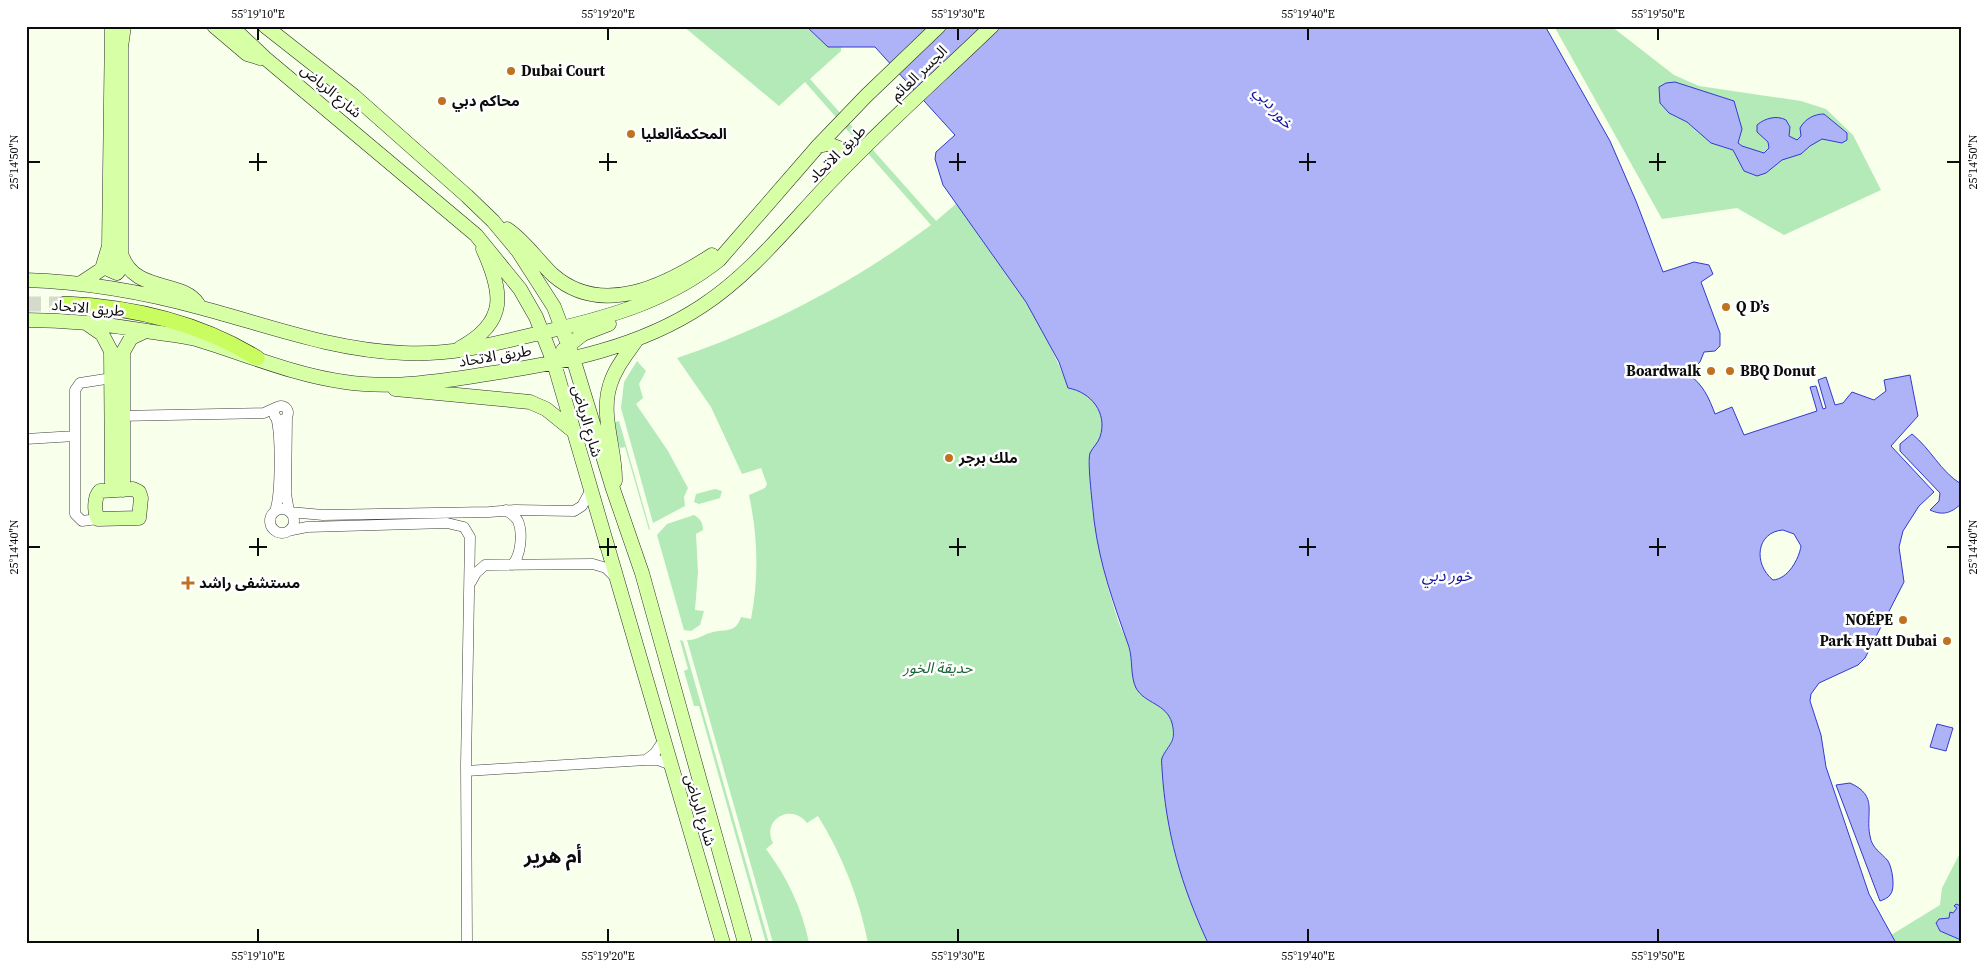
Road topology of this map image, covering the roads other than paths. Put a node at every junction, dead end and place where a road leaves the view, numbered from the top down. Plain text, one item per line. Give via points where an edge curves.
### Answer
1 (112, 26) edge
2 (124, 26) edge
3 (214, 26) edge
4 (231, 26) edge
5 (265, 26) edge
6 (940, 26) edge
7 (992, 26) edge
8 (265, 58) junction
9 (866, 96) joint
10 (891, 123) joint
11 (818, 146) junction
12 (837, 175) junction
13 (493, 222) junction
14 (747, 230) junction
15 (476, 235) junction
16 (115, 247) junction
17 (26, 280) edge
18 (81, 283) junction
19 (669, 294) junction
20 (65, 304) tunnel mouth
21 (199, 307) junction
22 (556, 310) junction
23 (536, 317) junction
24 (26, 320) edge
25 (80, 321) junction
26 (563, 327) junction
27 (146, 331) junction
28 (542, 332) junction
29 (638, 339) junction
30 (569, 344) junction
31 (110, 345) junction
32 (448, 352) junction
33 (257, 358) junction
34 (573, 358) junction
35 (123, 359) junction
36 (554, 363) junction
37 (578, 374) junction
38 (112, 378) junction
39 (558, 382) junction
40 (370, 385) junction
41 (276, 414) junction
42 (118, 416) junction
43 (572, 430) junction
44 (75, 436) junction
45 (26, 439) edge
46 (613, 489) junction
47 (118, 490) junction
48 (590, 491) junction
49 (506, 510) junction
50 (275, 511) junction
51 (289, 511) junction
52 (98, 519) junction
53 (292, 530) junction
54 (470, 548) junction
55 (485, 565) junction
56 (512, 565) junction
57 (615, 577) junction
58 (470, 584) junction
59 (662, 741) junction
60 (646, 760) junction
61 (669, 764) junction
62 (466, 771) junction
63 (467, 943) edge
64 (723, 943) edge
65 (745, 943) edge

1 - 16 main road
2 - 16 main road
3 - 8 main road via 247,54
4 - 8 main road, شارع الرياض
5 - 13 main road, شارع الرياض via 354,96
6 - 9 main road, الجسر العائم
7 - 10 main road, الجسر العائم
8 - 15 main road, شارع الرياض
9 - 11 main road, طريق الاتحاد
10 - 12 main road, طريق الاتحاد
11 - 12 main road via 828,144 839,148 843,161
11 - 14 main road, طريق الاتحاد
12 - 29 main road, طريق الاتحاد via 724,290 692,312
13 - 14 main road via 504,226 521,240 562,282 605,296 633,293 664,282 695,266
13 - 22 main road, شارع الرياض via 532,271
14 - 19 main road, طريق الاتحاد via 702,274
15 - 23 main road, شارع الرياض via 520,289
15 - 32 main road via 495,277 498,295 496,314 490,325 471,342
16 - 18 main road via 102,269
16 - 21 main road via 132,272 190,296
17 - 18 main road, طريق الاتحاد
18 - 21 main road, طريق الاتحاد via 128,290
19 - 26 main road, طريق الاتحاد via 608,316
19 - 30 main road via 651,308 591,331
20 - 33 main road via 105,306 168,319 214,334
21 - 32 main road, طريق الاتحاد via 340,346 406,353
22 - 23 main road via 547,318
22 - 26 main road, شارع الرياض
23 - 28 main road, شارع الرياض
24 - 25 main road, طريق الاتحاد
25 - 27 main road, طريق الاتحاد
25 - 31 main road via 100,331
26 - 28 main road, طريق الاتحاد
26 - 30 main road, شارع الرياض
27 - 33 main road, طريق الاتحاد via 192,338
27 - 35 main road via 133,336 128,342
28 - 32 main road, طريق الاتحاد
28 - 36 main road, شارع الرياض
29 - 34 main road, طريق الاتحاد
29 - 46 main road via 609,386 607,416 615,459
30 - 34 main road, شارع الرياض
30 - 36 main road
31 - 35 main road via 113,335 122,336 120,354
31 - 38 main road
33 - 40 main road, طريق الاتحاد via 301,373
34 - 36 main road, طريق الاتحاد
34 - 37 main road, شارع الرياض
35 - 42 main road
36 - 39 main road, شارع الرياض
36 - 40 main road, طريق الاتحاد via 474,376
37 - 39 main road via 566,372
37 - 46 main road, شارع الرياض
38 - 42 main road
38 - 44 street via 78,385
39 - 43 main road, شارع الرياض
40 - 43 main road via 530,402 546,409
41 - 42 street
41 - 50 street via 278,492
41 - 51 street via 283,420 287,417 286,494
42 - 47 main road
43 - 48 main road, شارع الرياض
44 - 45 street
44 - 52 street via 75,514 82,521
46 - 65 main road, شارع الرياض via 642,573
47 - 52 main road via 102,490 97,494
47 - 52 main road via 136,490 140,494 139,518
48 - 49 street via 582,506 574,512
48 - 57 main road, شارع الرياض
49 - 51 street via 366,514
49 - 56 street via 520,527 518,555
50 - 51 street
50 - 53 street via 270,518 273,530 284,534
51 - 53 street via 295,522
53 - 54 street via 453,523 468,532
54 - 55 street
54 - 58 street
55 - 56 street
55 - 58 street
56 - 57 street via 593,564 606,568
57 - 59 main road, شارع الرياض
58 - 62 street
59 - 60 street
59 - 61 main road, شارع الرياض
60 - 61 street
60 - 62 street
61 - 64 main road, شارع الرياض
62 - 63 street

